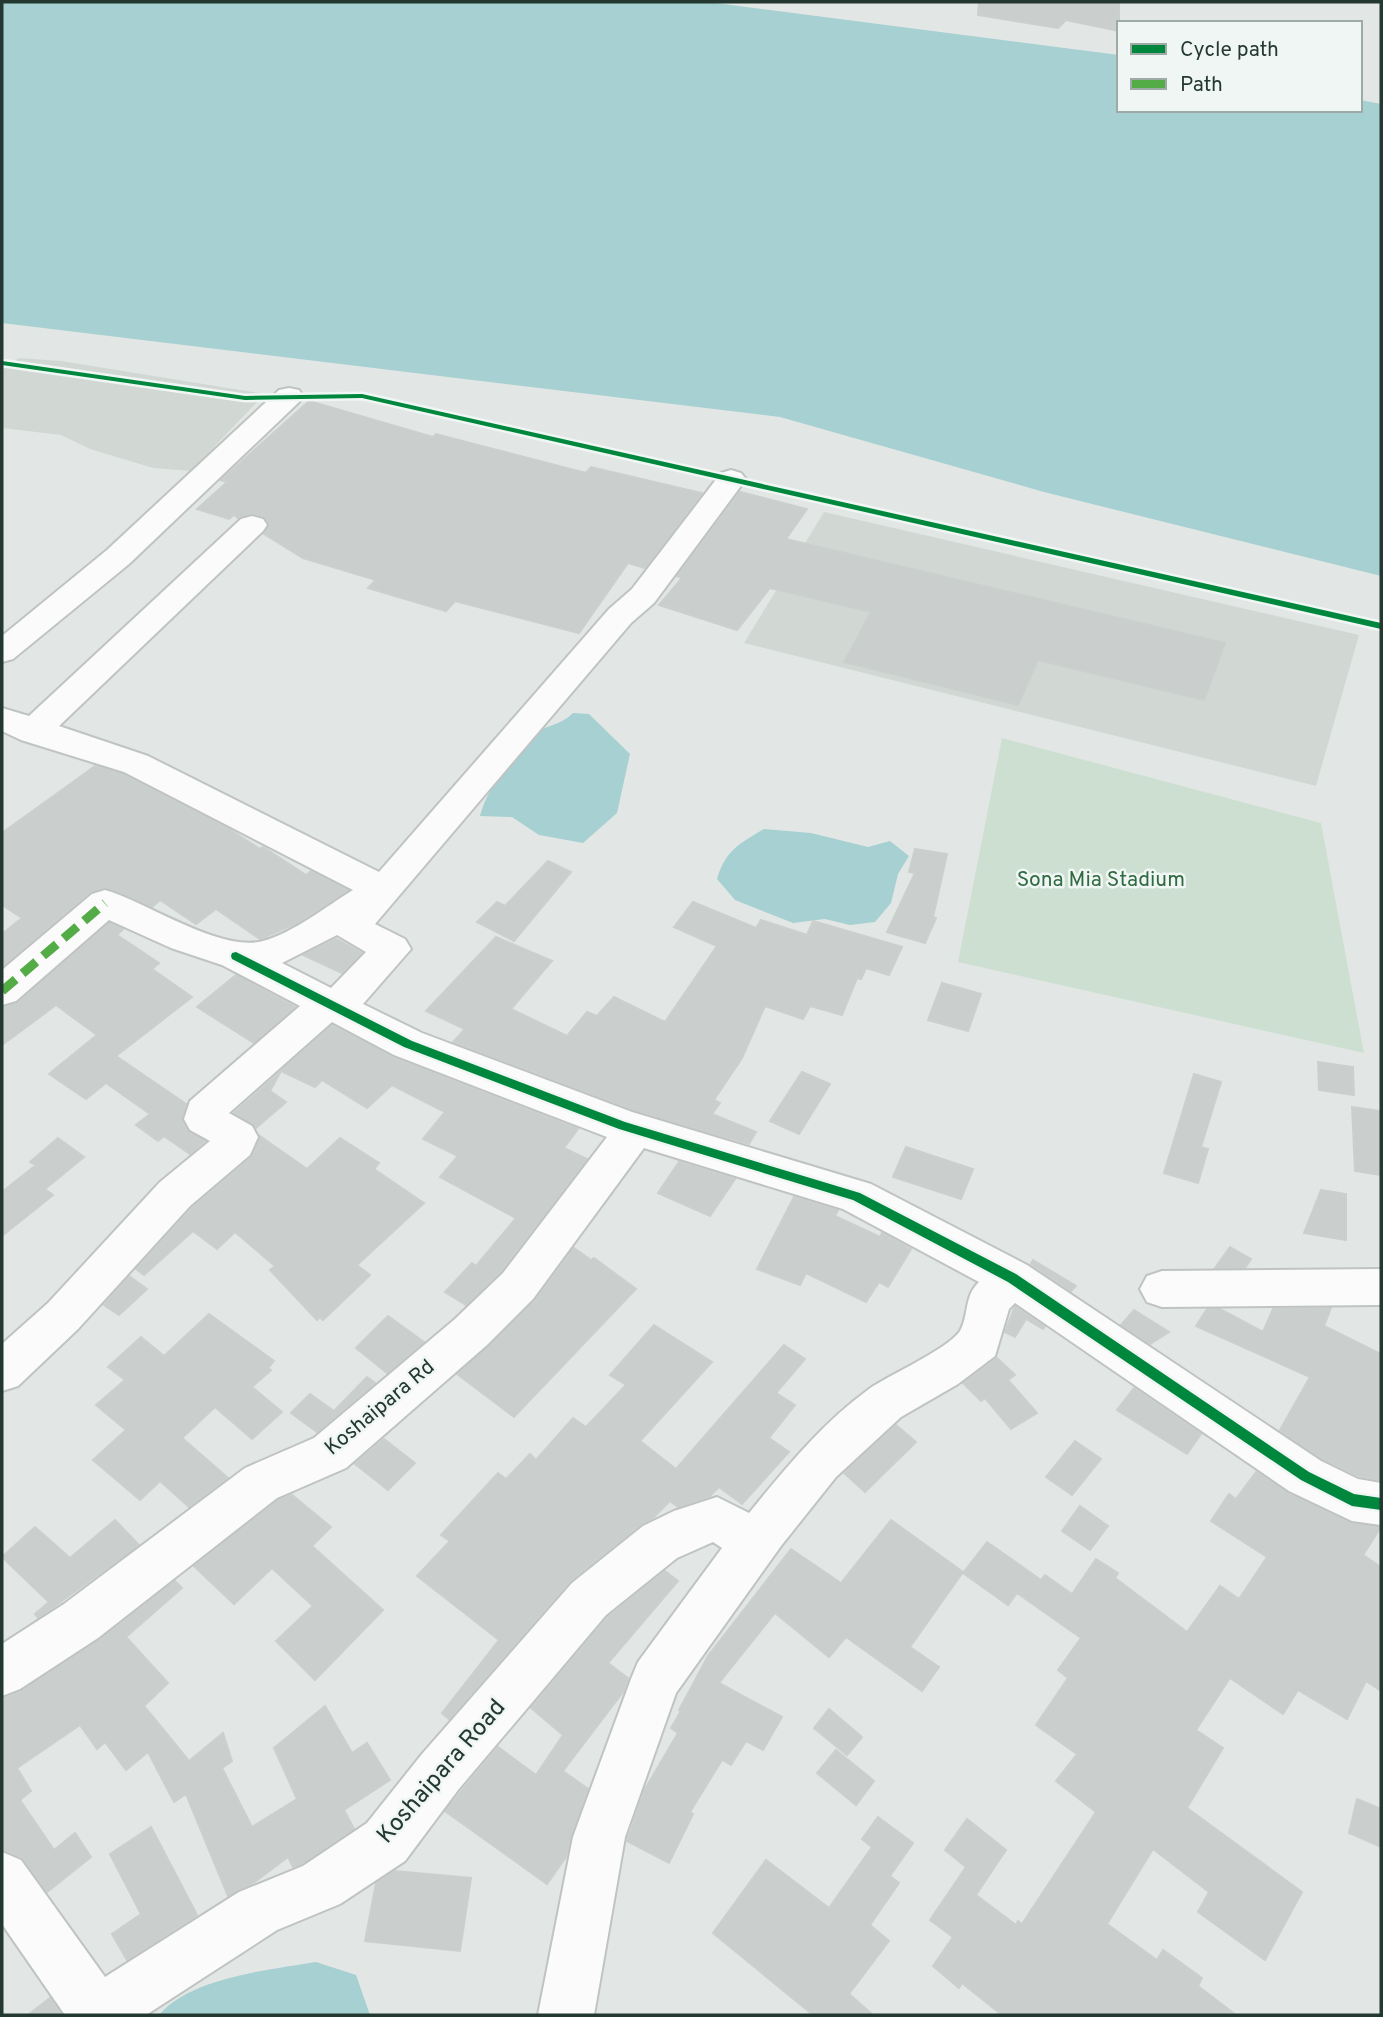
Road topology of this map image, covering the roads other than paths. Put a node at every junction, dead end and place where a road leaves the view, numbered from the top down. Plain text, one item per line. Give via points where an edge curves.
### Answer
1 (289, 396) dead end
2 (731, 479) dead end
3 (252, 525) dead end
4 (2, 652) edge
5 (17, 725) edge
6 (382, 890) junction
7 (236, 956) junction
8 (2, 992) edge
9 (332, 1005) junction
10 (635, 1130) junction
11 (1012, 1278) junction
12 (1381, 1287) edge
13 (1162, 1289) dead end
14 (2, 1371) edge
15 (1381, 1504) edge
16 (755, 1542) junction
17 (2, 1672) edge
18 (2, 1880) edge
19 (566, 2015) edge

1 - 4 street via 117,557
2 - 6 street via 642,596
3 - 5 street
5 - 6 street via 136,764
6 - 7 street via 263,956
6 - 9 street via 351,928 392,949
7 - 8 street via 106,903
7 - 9 street
9 - 10 street via 408,1044
9 - 14 street via 204,1112 204,1119 234,1133 236,1143 175,1194 63,1316
10 - 11 street via 856,1196
10 - 17 street, Koshaipara Rd via 518,1286 330,1453 261,1483 81,1621
11 - 15 street via 1305,1476 1352,1500
11 - 16 street via 989,1300 979,1342 942,1370 885,1402 820,1462
12 - 13 street
16 - 18 street, Koshaipara Road via 717,1519 660,1542 589,1599 386,1842 320,1885 258,1911 98,2014
16 - 19 street via 656,1679 599,1837

